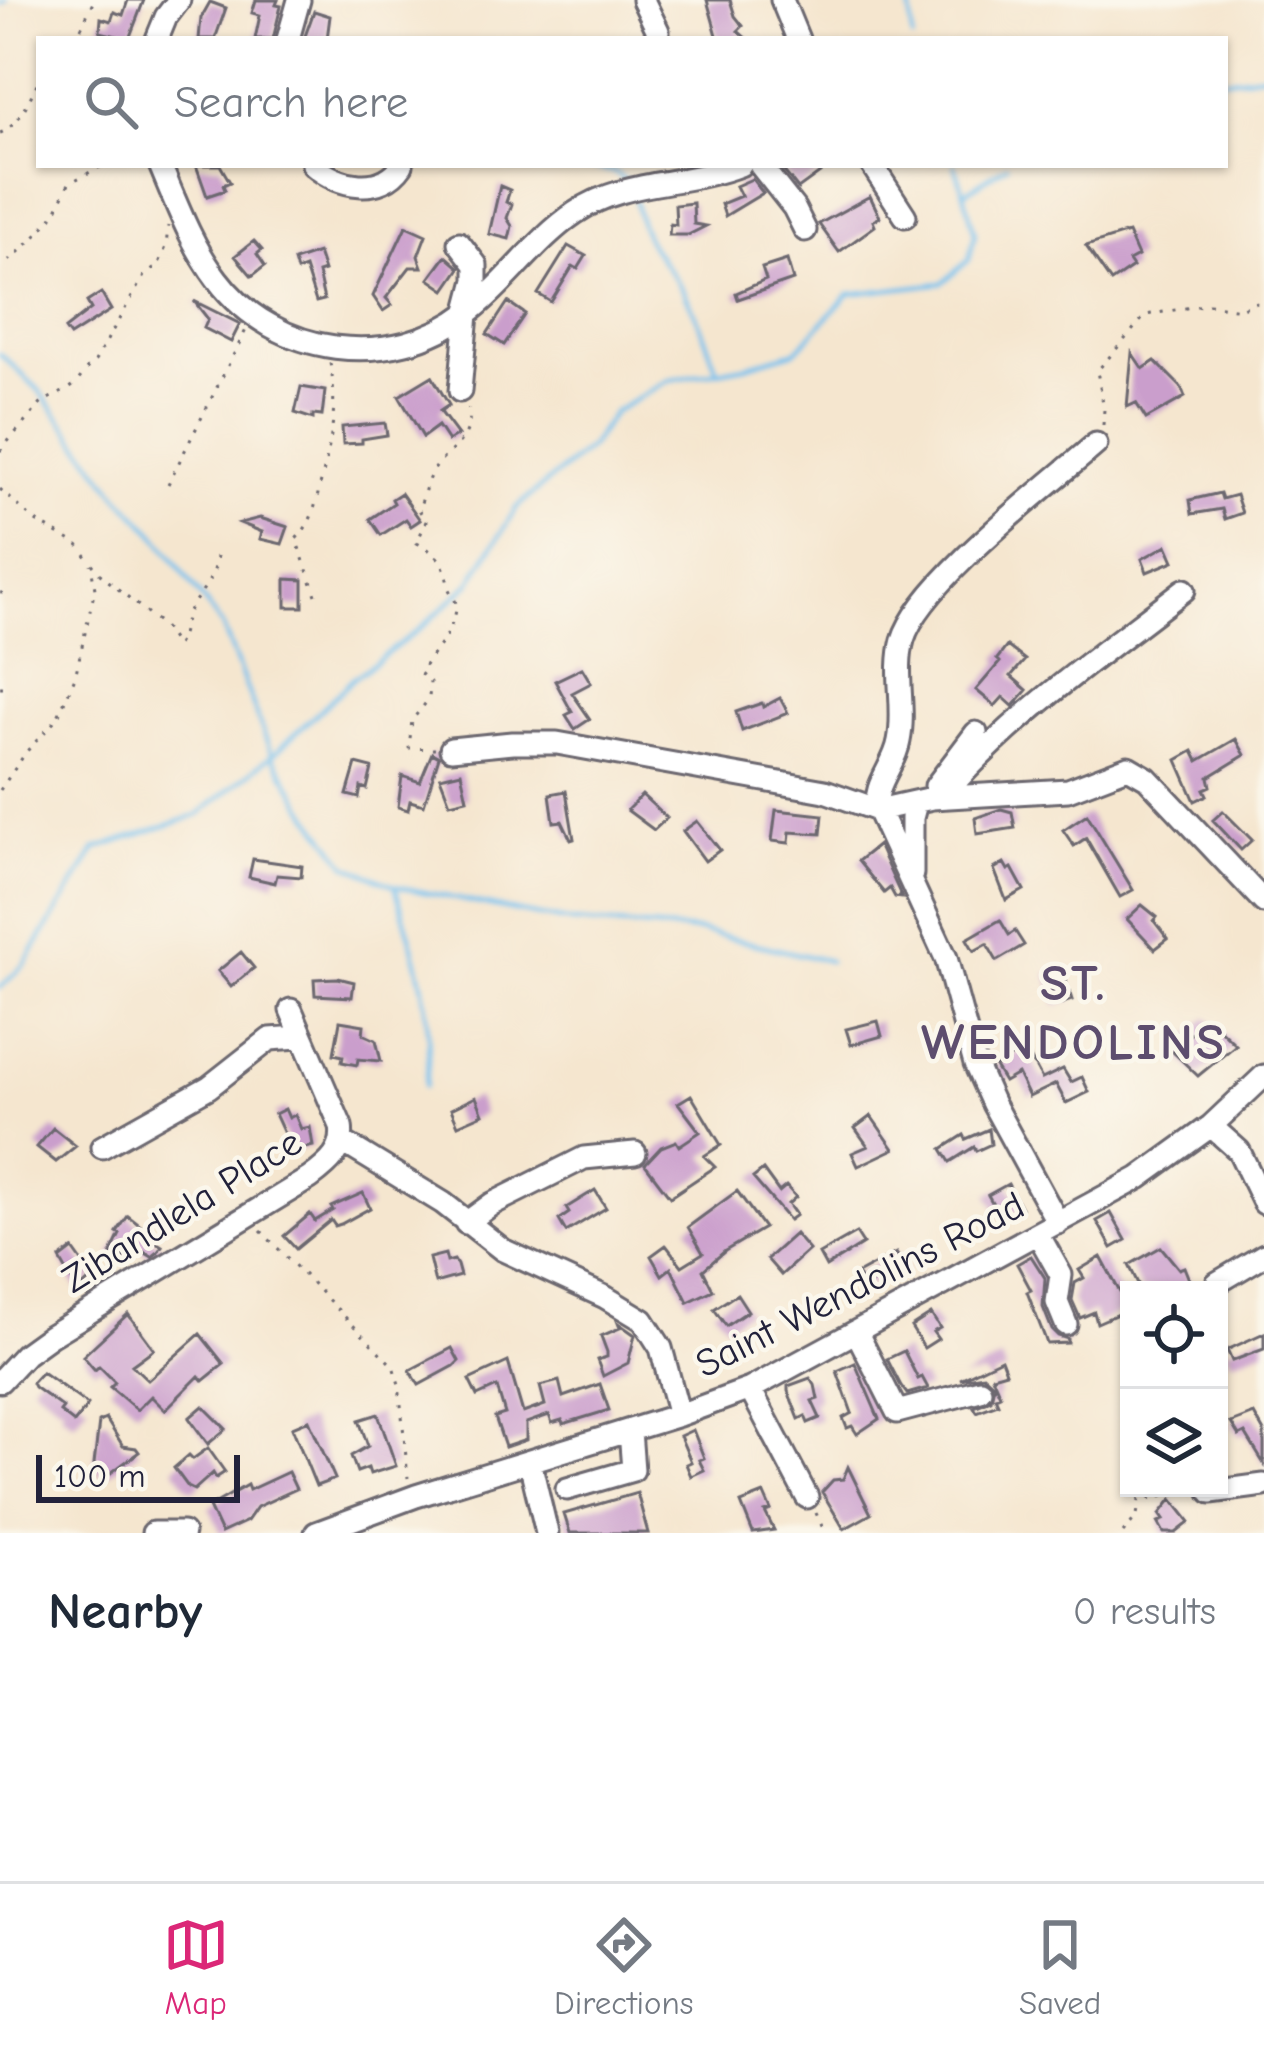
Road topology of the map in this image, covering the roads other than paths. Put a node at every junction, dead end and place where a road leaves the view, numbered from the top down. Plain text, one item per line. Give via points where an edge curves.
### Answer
1 (178, 0) edge
2 (299, 0) edge
3 (644, 0) edge
4 (782, 0) edge
5 (658, 31) dead end
6 (159, 36) edge
7 (289, 36) edge
8 (797, 36) edge
9 (161, 168) edge
10 (320, 168) edge
11 (400, 168) edge
12 (728, 168) edge
13 (762, 168) edge
14 (874, 168) edge
15 (905, 216) dead end
16 (806, 230) dead end
17 (459, 243) dead end
18 (467, 314) junction
19 (460, 391) road end
20 (1096, 444) road end
21 (1184, 590) dead end
22 (976, 733) dead end
23 (451, 749) road end
24 (930, 800) junction
25 (878, 810) junction
26 (911, 878) junction
27 (1264, 902) edge
28 (290, 1010) dead end
29 (299, 1037) junction
30 (1259, 1089) edge
31 (1211, 1126) junction
32 (343, 1142) junction
33 (103, 1147) dead end
34 (635, 1153) dead end
35 (1264, 1203) edge
36 (466, 1223) junction
37 (1048, 1229) junction
38 (1264, 1255) edge
39 (1220, 1281) edge
40 (1066, 1324) dead end
41 (857, 1333) junction
42 (0, 1381) edge
43 (750, 1389) junction
44 (980, 1390) dead end
45 (679, 1415) junction
46 (630, 1431) junction
47 (530, 1462) junction
48 (1264, 1486) edge
49 (567, 1489) dead end
50 (1228, 1490) edge
51 (807, 1497) road end
52 (153, 1533) edge
53 (183, 1533) edge
54 (316, 1533) edge
55 (547, 1533) edge

1 - 6 street
2 - 7 street
3 - 5 street
4 - 8 street
9 - 18 street via 218,280 252,315 293,338 329,349 397,346
10 - 11 street via 357,186 376,185
12 - 18 street via 599,199 574,213
13 - 16 street
14 - 15 street
17 - 18 street via 476,265
18 - 19 street
20 - 25 street via 940,581 909,623 900,736
21 - 24 street
22 - 24 street
23 - 25 street via 556,743 825,791
24 - 25 street
24 - 26 street via 912,818
24 - 27 street via 1069,790 1129,767
25 - 26 street
26 - 37 street via 952,976 975,1064
28 - 29 street, Zibandlela Place
29 - 32 street, Zibandlela Place
29 - 33 street via 270,1039 209,1087
30 - 31 street, Saint Wendolins Road
31 - 35 street via 1239,1150
31 - 37 street, Saint Wendolins Road
32 - 36 street
32 - 42 street, Zibandlela Place via 323,1168 50,1336
34 - 36 street via 584,1158
36 - 45 street via 503,1250 644,1320 662,1348
37 - 40 street
37 - 41 street, Saint Wendolins Road
38 - 39 street
41 - 43 street, Saint Wendolins Road
41 - 44 street via 897,1412
43 - 45 street, Saint Wendolins Road
43 - 51 street
45 - 46 street, Saint Wendolins Road
46 - 47 street, Saint Wendolins Road
46 - 49 street via 633,1471
47 - 54 street, Saint Wendolins Road
47 - 55 street
48 - 50 street
52 - 53 street

